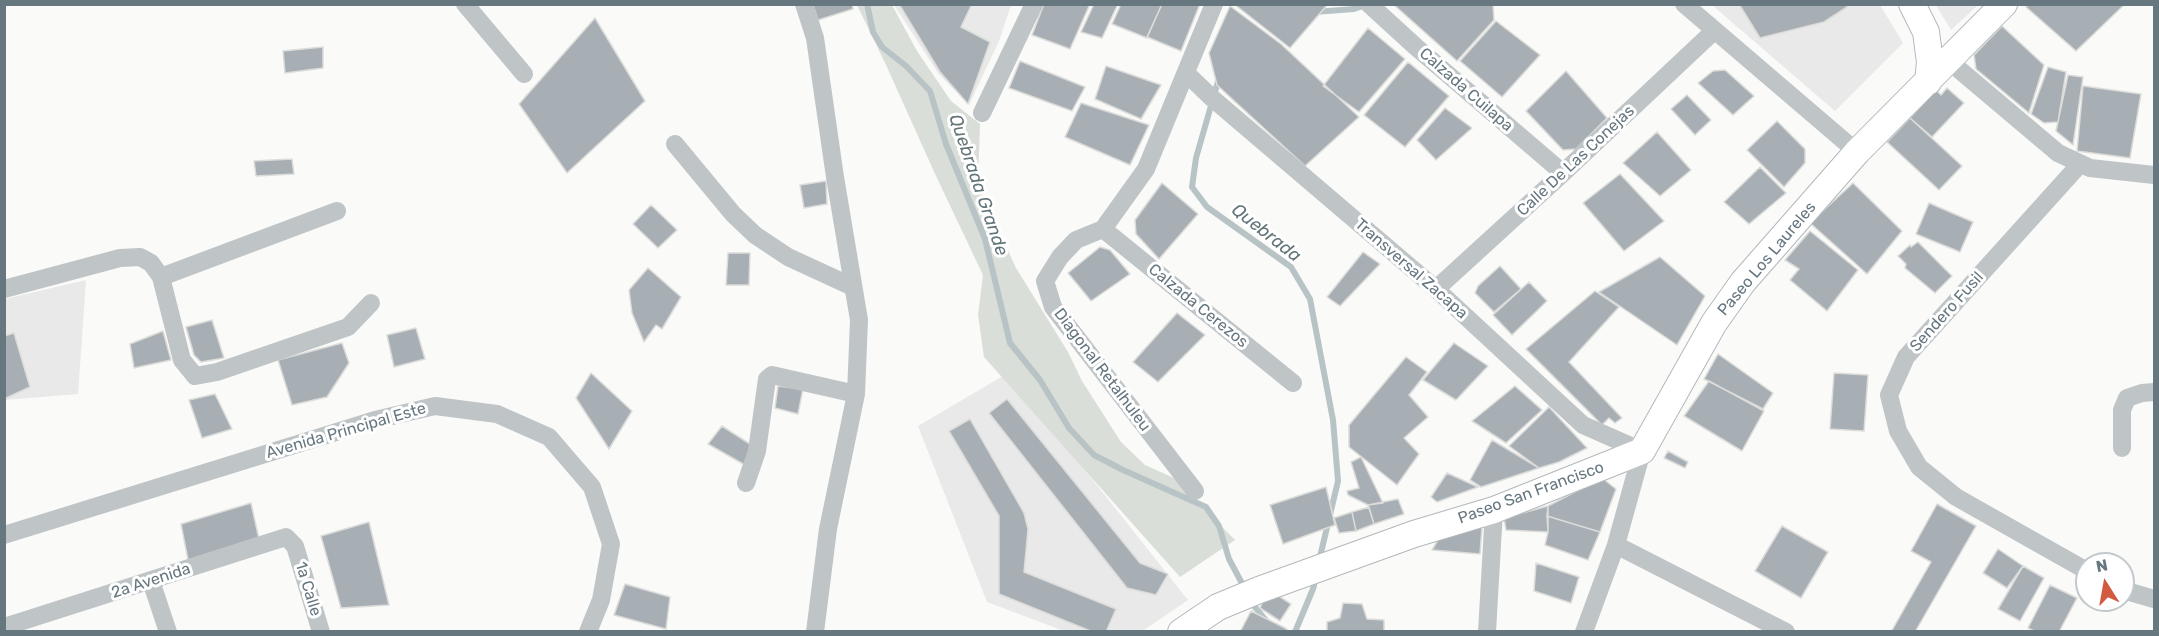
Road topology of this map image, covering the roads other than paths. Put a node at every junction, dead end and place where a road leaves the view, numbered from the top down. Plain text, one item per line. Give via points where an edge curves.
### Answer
1 (465, 4) edge
2 (804, 4) edge
3 (1034, 4) edge
4 (1214, 4) edge
5 (1369, 4) edge
6 (1683, 4) edge
7 (1912, 4) edge
8 (2004, 4) edge
9 (1714, 31) junction
10 (1926, 32) junction
11 (1968, 41) junction
12 (1949, 61) junction
13 (524, 74) dead end
14 (1187, 74) junction
15 (1928, 82) junction
16 (982, 112) dead end
17 (675, 144) dead end
18 (1857, 152) junction
19 (2080, 164) junction
20 (1563, 173) junction
21 (2154, 175) edge
22 (337, 212) dead end
23 (1103, 229) junction
24 (161, 277) junction
25 (854, 287) junction
26 (4, 289) edge
27 (1436, 289) junction
28 (371, 303) dead end
29 (1293, 383) dead end
30 (2154, 392) edge
31 (856, 394) junction
32 (2122, 448) dead end
33 (1642, 451) junction
34 (746, 483) dead end
35 (1195, 491) dead end
36 (1494, 510) junction
37 (4, 535) edge
38 (1616, 545) junction
39 (295, 546) joint
40 (2075, 564) edge
41 (151, 581) junction
42 (2135, 593) edge
43 (2154, 599) edge
44 (1215, 601) junction
45 (4, 627) edge
46 (168, 632) edge
47 (321, 632) edge
48 (588, 632) edge
49 (815, 632) edge
50 (1159, 632) edge
51 (1181, 632) edge
52 (1487, 632) edge
53 (1584, 632) edge
54 (1786, 632) edge

1 - 13 street
2 - 25 street via 815,38
3 - 16 street
4 - 14 street
5 - 20 street, Calzada Cuilapa
6 - 9 street
7 - 10 street
8 - 11 street, Paseo Los Laureles
9 - 18 street
9 - 20 street, Calle De Las Conejas
10 - 11 street via 1947,46
10 - 15 street
11 - 12 street, Paseo Los Laureles
12 - 15 street, Paseo Los Laureles
12 - 19 street via 2058,153
14 - 23 street via 1146,169
14 - 27 street, Transversal Zacapa
15 - 18 street, Paseo Los Laureles
17 - 25 street via 755,235 788,257
18 - 33 street, Paseo Los Laureles via 1737,290 1714,323
19 - 21 street
19 - 40 street, Sendero Fusil via 1906,357 1889,395 1898,431 1919,467 1956,496
20 - 27 street, Calle De Las Conejas
22 - 24 street
23 - 29 street, Calzada Cerezos
23 - 35 street, Diagonal Retalhuleu via 1076,240 1060,257 1045,281 1053,307
24 - 26 street via 151,263 140,257 120,258
24 - 28 street via 182,360 195,376 348,327
25 - 31 street via 859,320
27 - 33 street, Transversal Zacapa via 1583,425
30 - 32 street via 2127,398 2122,410
31 - 34 street via 772,375 767,379 756,451
31 - 49 street via 828,530
33 - 36 street, Paseo San Francisco
33 - 38 street, Paseo Los Laureles
36 - 44 street, Paseo San Francisco via 1326,560 1298,561 1255,577
36 - 52 street
37 - 48 street, Avenida Principal Este via 375,420 435,406 497,414 549,437 592,487 612,544 602,600
38 - 53 street, Paseo Los Laureles
38 - 54 street
39 - 41 street, 2a Avenida via 286,537
39 - 47 street, 1a Calle
41 - 45 street, 2a Avenida
41 - 46 street
42 - 43 street
44 - 50 street, Paseo San Francisco
44 - 51 street, Paseo San Francisco

